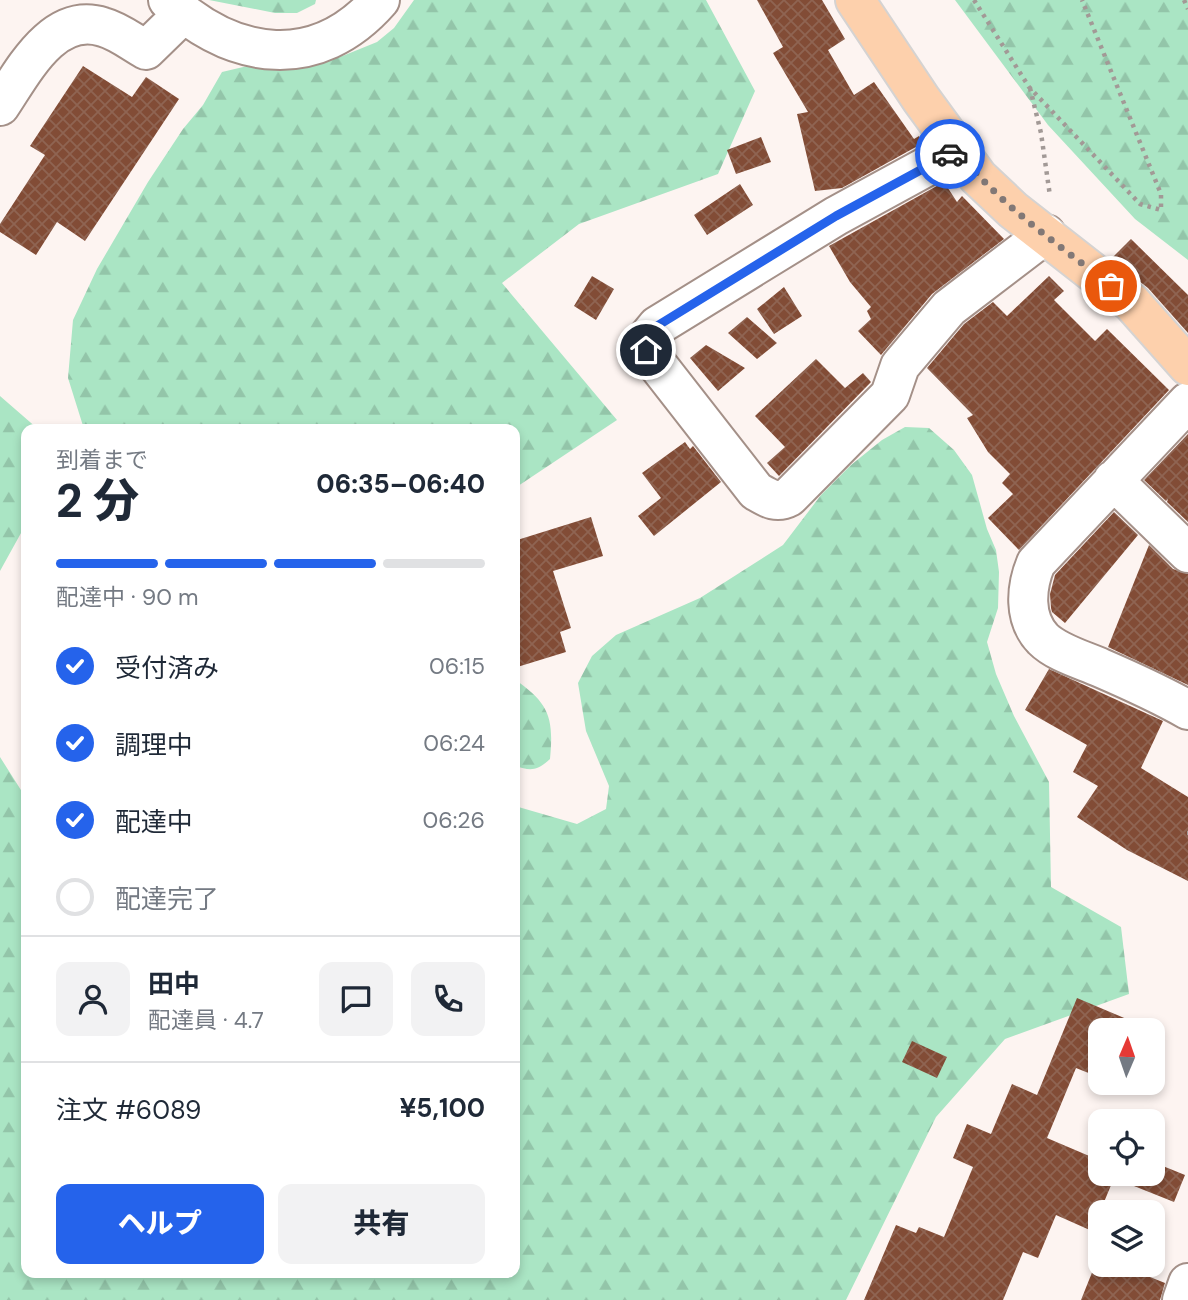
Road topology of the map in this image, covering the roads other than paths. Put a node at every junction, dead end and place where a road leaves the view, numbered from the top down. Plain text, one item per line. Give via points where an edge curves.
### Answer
1 (380, 0) edge
2 (855, 0) edge
3 (175, 7) edge
4 (0, 106) edge
5 (957, 150) junction
6 (1046, 234) junction
7 (1188, 366) edge
8 (1188, 402) edge
9 (1113, 480) junction
10 (1188, 553) edge
11 (1188, 710) edge
12 (1188, 1283) edge
13 (1182, 1300) edge

1 - 3 street via 344,33 303,50 240,44 220,37
2 - 5 main road
3 - 4 street via 146,50 103,26 69,27 33,57
5 - 6 main road via 978,177
5 - 6 street via 836,216 657,326 648,337 646,350 756,491 776,501 789,497 890,395 900,366 949,308
6 - 7 main road via 1132,303
8 - 9 street
9 - 10 street
9 - 11 street via 1036,563 1028,593 1032,622 1043,639 1059,650
12 - 13 street

